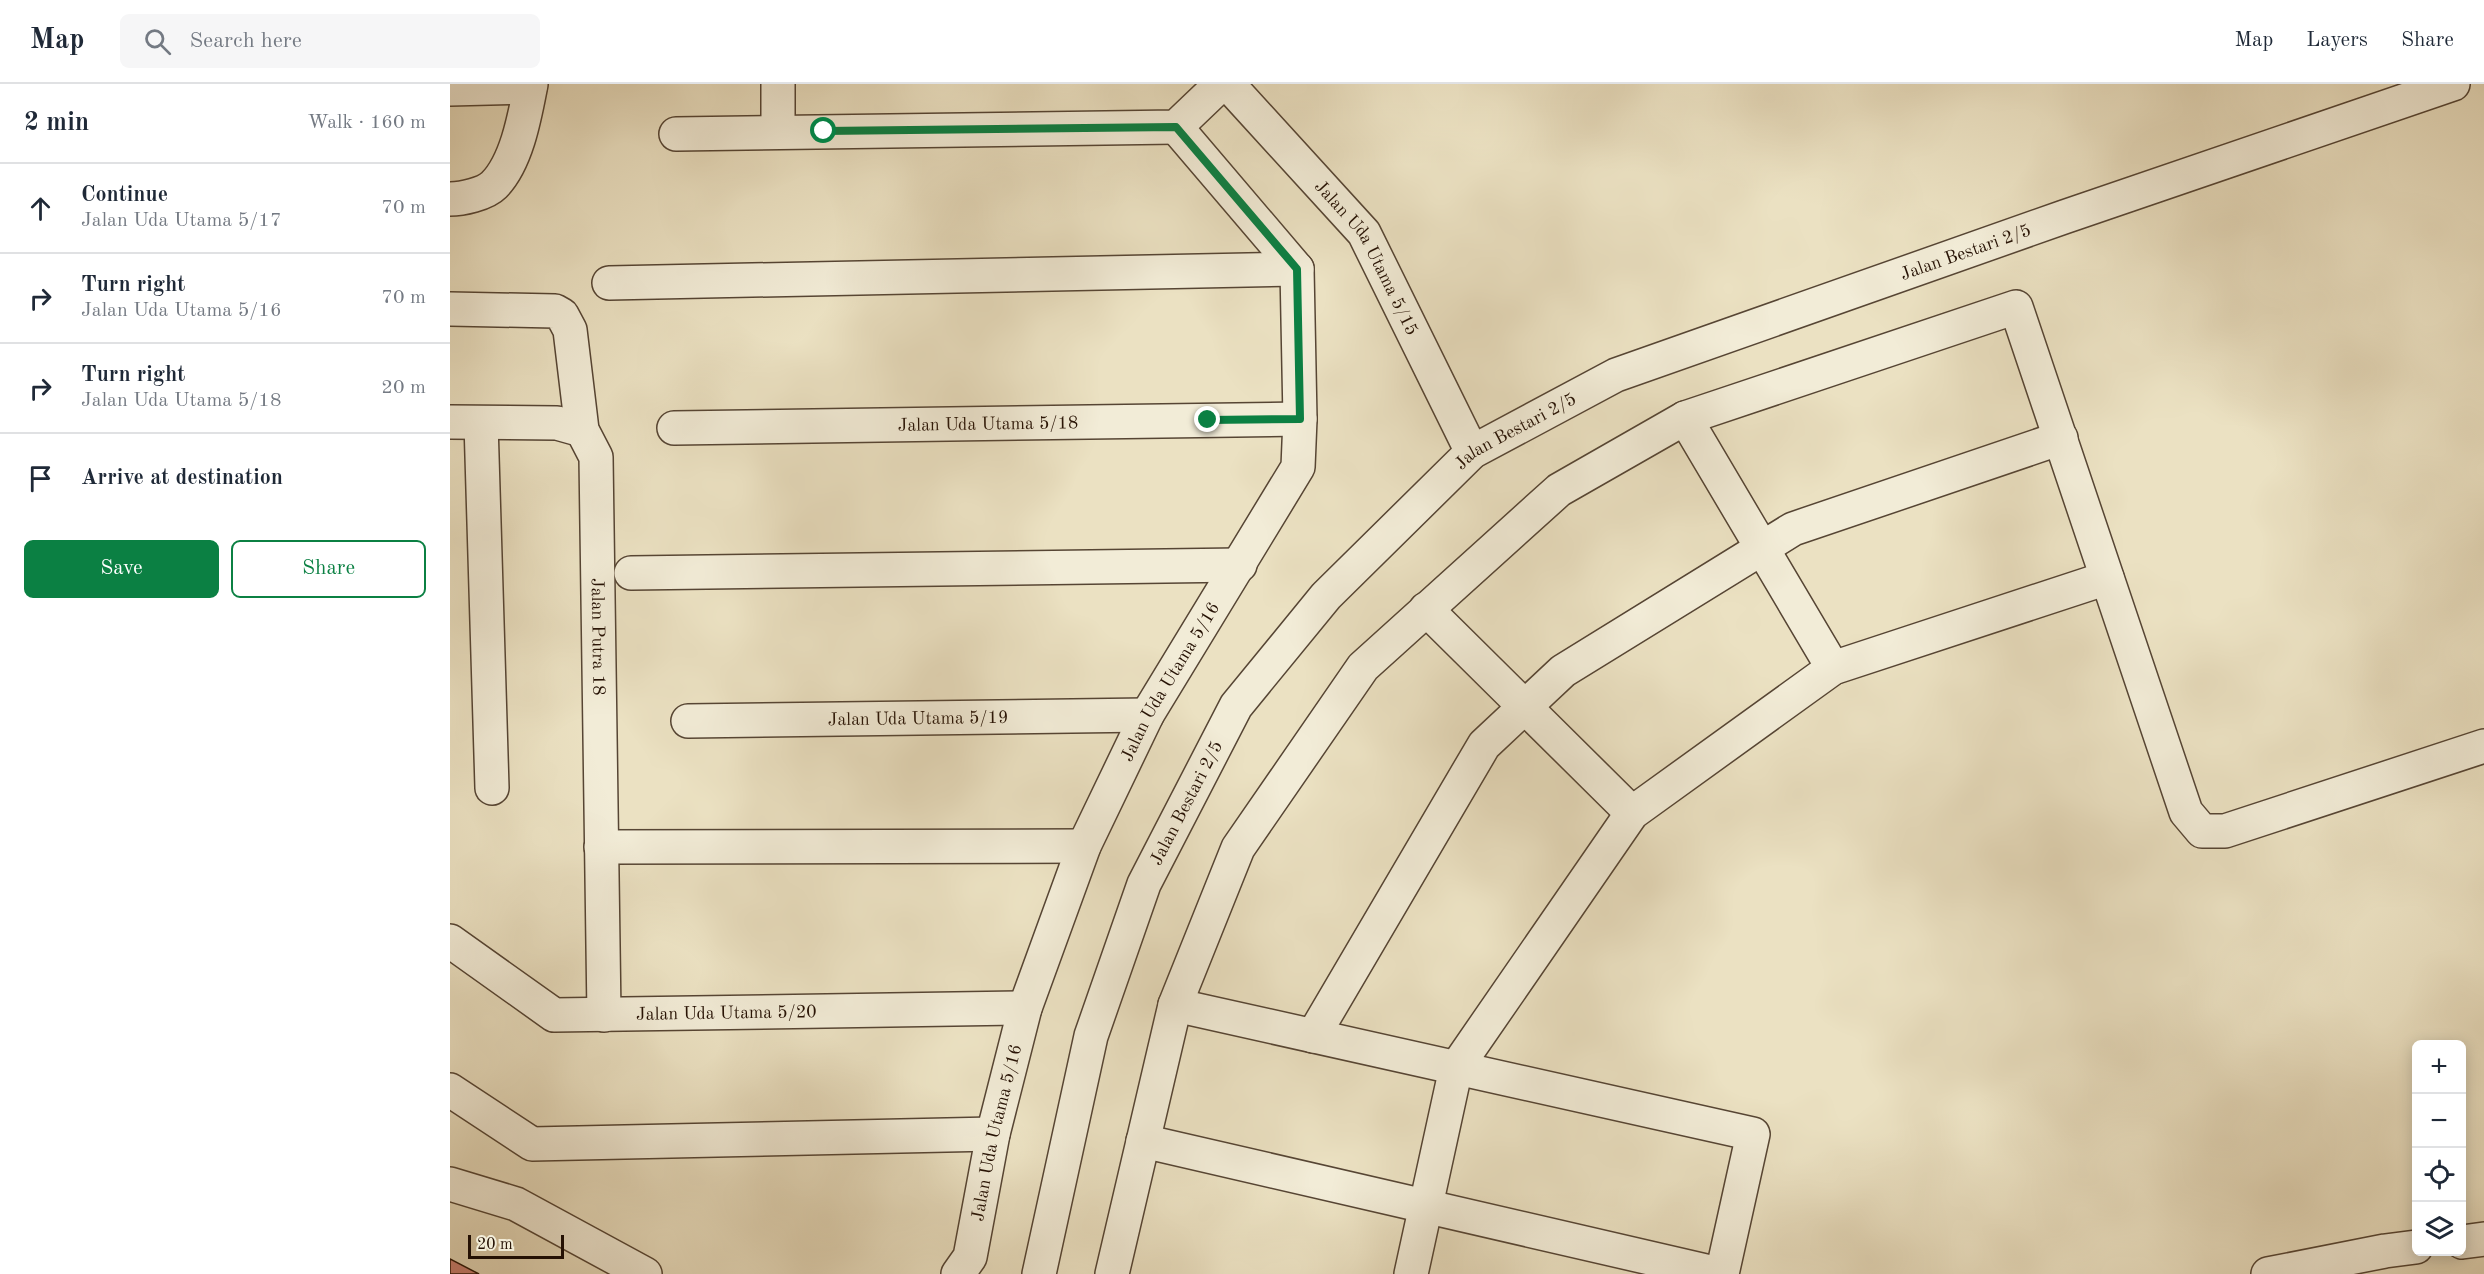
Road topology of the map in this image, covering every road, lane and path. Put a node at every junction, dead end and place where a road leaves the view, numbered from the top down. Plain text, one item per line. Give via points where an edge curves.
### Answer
1 (778, 84) edge
2 (1221, 84) edge
3 (1228, 84) edge
4 (2453, 84) edge
5 (531, 86) edge
6 (450, 89) edge
7 (1176, 127) junction
8 (778, 131) junction
9 (676, 134) dead end
10 (450, 199) edge
11 (1297, 269) junction
12 (609, 283) dead end
13 (450, 309) edge
14 (1685, 418) junction
15 (1300, 419) junction
16 (466, 422) edge
17 (674, 428) dead end
18 (582, 430) junction
19 (2061, 438) junction
20 (1472, 452) junction
21 (1762, 548) junction
22 (1240, 565) junction
23 (631, 573) dead end
24 (2108, 578) junction
25 (1426, 609) junction
26 (1833, 668) junction
27 (1525, 707) junction
28 (1147, 715) junction
29 (687, 722) dead end
30 (2484, 746) edge
31 (492, 788) dead end
32 (1632, 813) junction
33 (1084, 846) junction
34 (601, 847) junction
35 (450, 941) edge
36 (1175, 1005) junction
37 (1025, 1008) junction
38 (604, 1015) junction
39 (1313, 1036) junction
40 (1456, 1068) junction
41 (450, 1090) edge
42 (993, 1134) junction
43 (1143, 1141) junction
44 (450, 1184) edge
45 (1426, 1206) junction
46 (2484, 1239) edge
47 (2466, 1241) edge
48 (2395, 1258) edge
49 (645, 1274) edge
50 (958, 1274) edge
51 (1039, 1274) edge
52 (1112, 1274) edge
53 (1411, 1274) edge
54 (1720, 1274) edge
55 (2268, 1274) edge

1 - 8 street
2 - 7 street
3 - 20 street, Jalan Uda Utama 5/15 via 1364,233
4 - 20 street, Jalan Bestari 2/5 via 1616,375
5 - 6 street
5 - 10 street via 512,159 493,187
7 - 8 street
7 - 11 street
8 - 9 street
11 - 12 street
11 - 15 street, Jalan Uda Utama 5/16
13 - 18 street via 546,309 562,315 570,330
14 - 19 street via 2016,307
14 - 21 street
14 - 25 street via 1559,490
15 - 17 street, Jalan Uda Utama 5/18
15 - 22 street, Jalan Uda Utama 5/16 via 1298,467
16 - 18 street via 557,423
16 - 31 street
18 - 34 street, Jalan Putra 18 via 596,457
19 - 21 street via 1793,529
19 - 24 street
20 - 51 street, Jalan Bestari 2/5 via 1326,596 1236,706 1144,884 1091,1036
21 - 26 street
21 - 27 street via 1563,671
22 - 23 street
22 - 28 street, Jalan Uda Utama 5/16
24 - 26 street
24 - 30 street via 2186,812 2202,831 2225,831
25 - 27 street
25 - 36 street via 1363,667 1238,848
26 - 32 street
27 - 32 street
27 - 39 street via 1484,746
28 - 29 street, Jalan Uda Utama 5/19
28 - 33 street, Jalan Uda Utama 5/16
32 - 40 street
33 - 34 street
33 - 37 street, Jalan Uda Utama 5/16
34 - 38 street, Jalan Putra 18
35 - 38 street, Jalan Uda Utama 5/20 via 554,1015
36 - 39 street
36 - 43 street
37 - 38 street, Jalan Uda Utama 5/20
37 - 42 street, Jalan Uda Utama 5/16
39 - 40 street
40 - 45 street
40 - 54 street via 1753,1134
41 - 42 street via 532,1144
42 - 50 street, Jalan Uda Utama 5/16 via 970,1257
43 - 45 street
43 - 52 street
44 - 49 street via 516,1204
45 - 53 street
45 - 54 street
46 - 47 street
48 - 55 street

